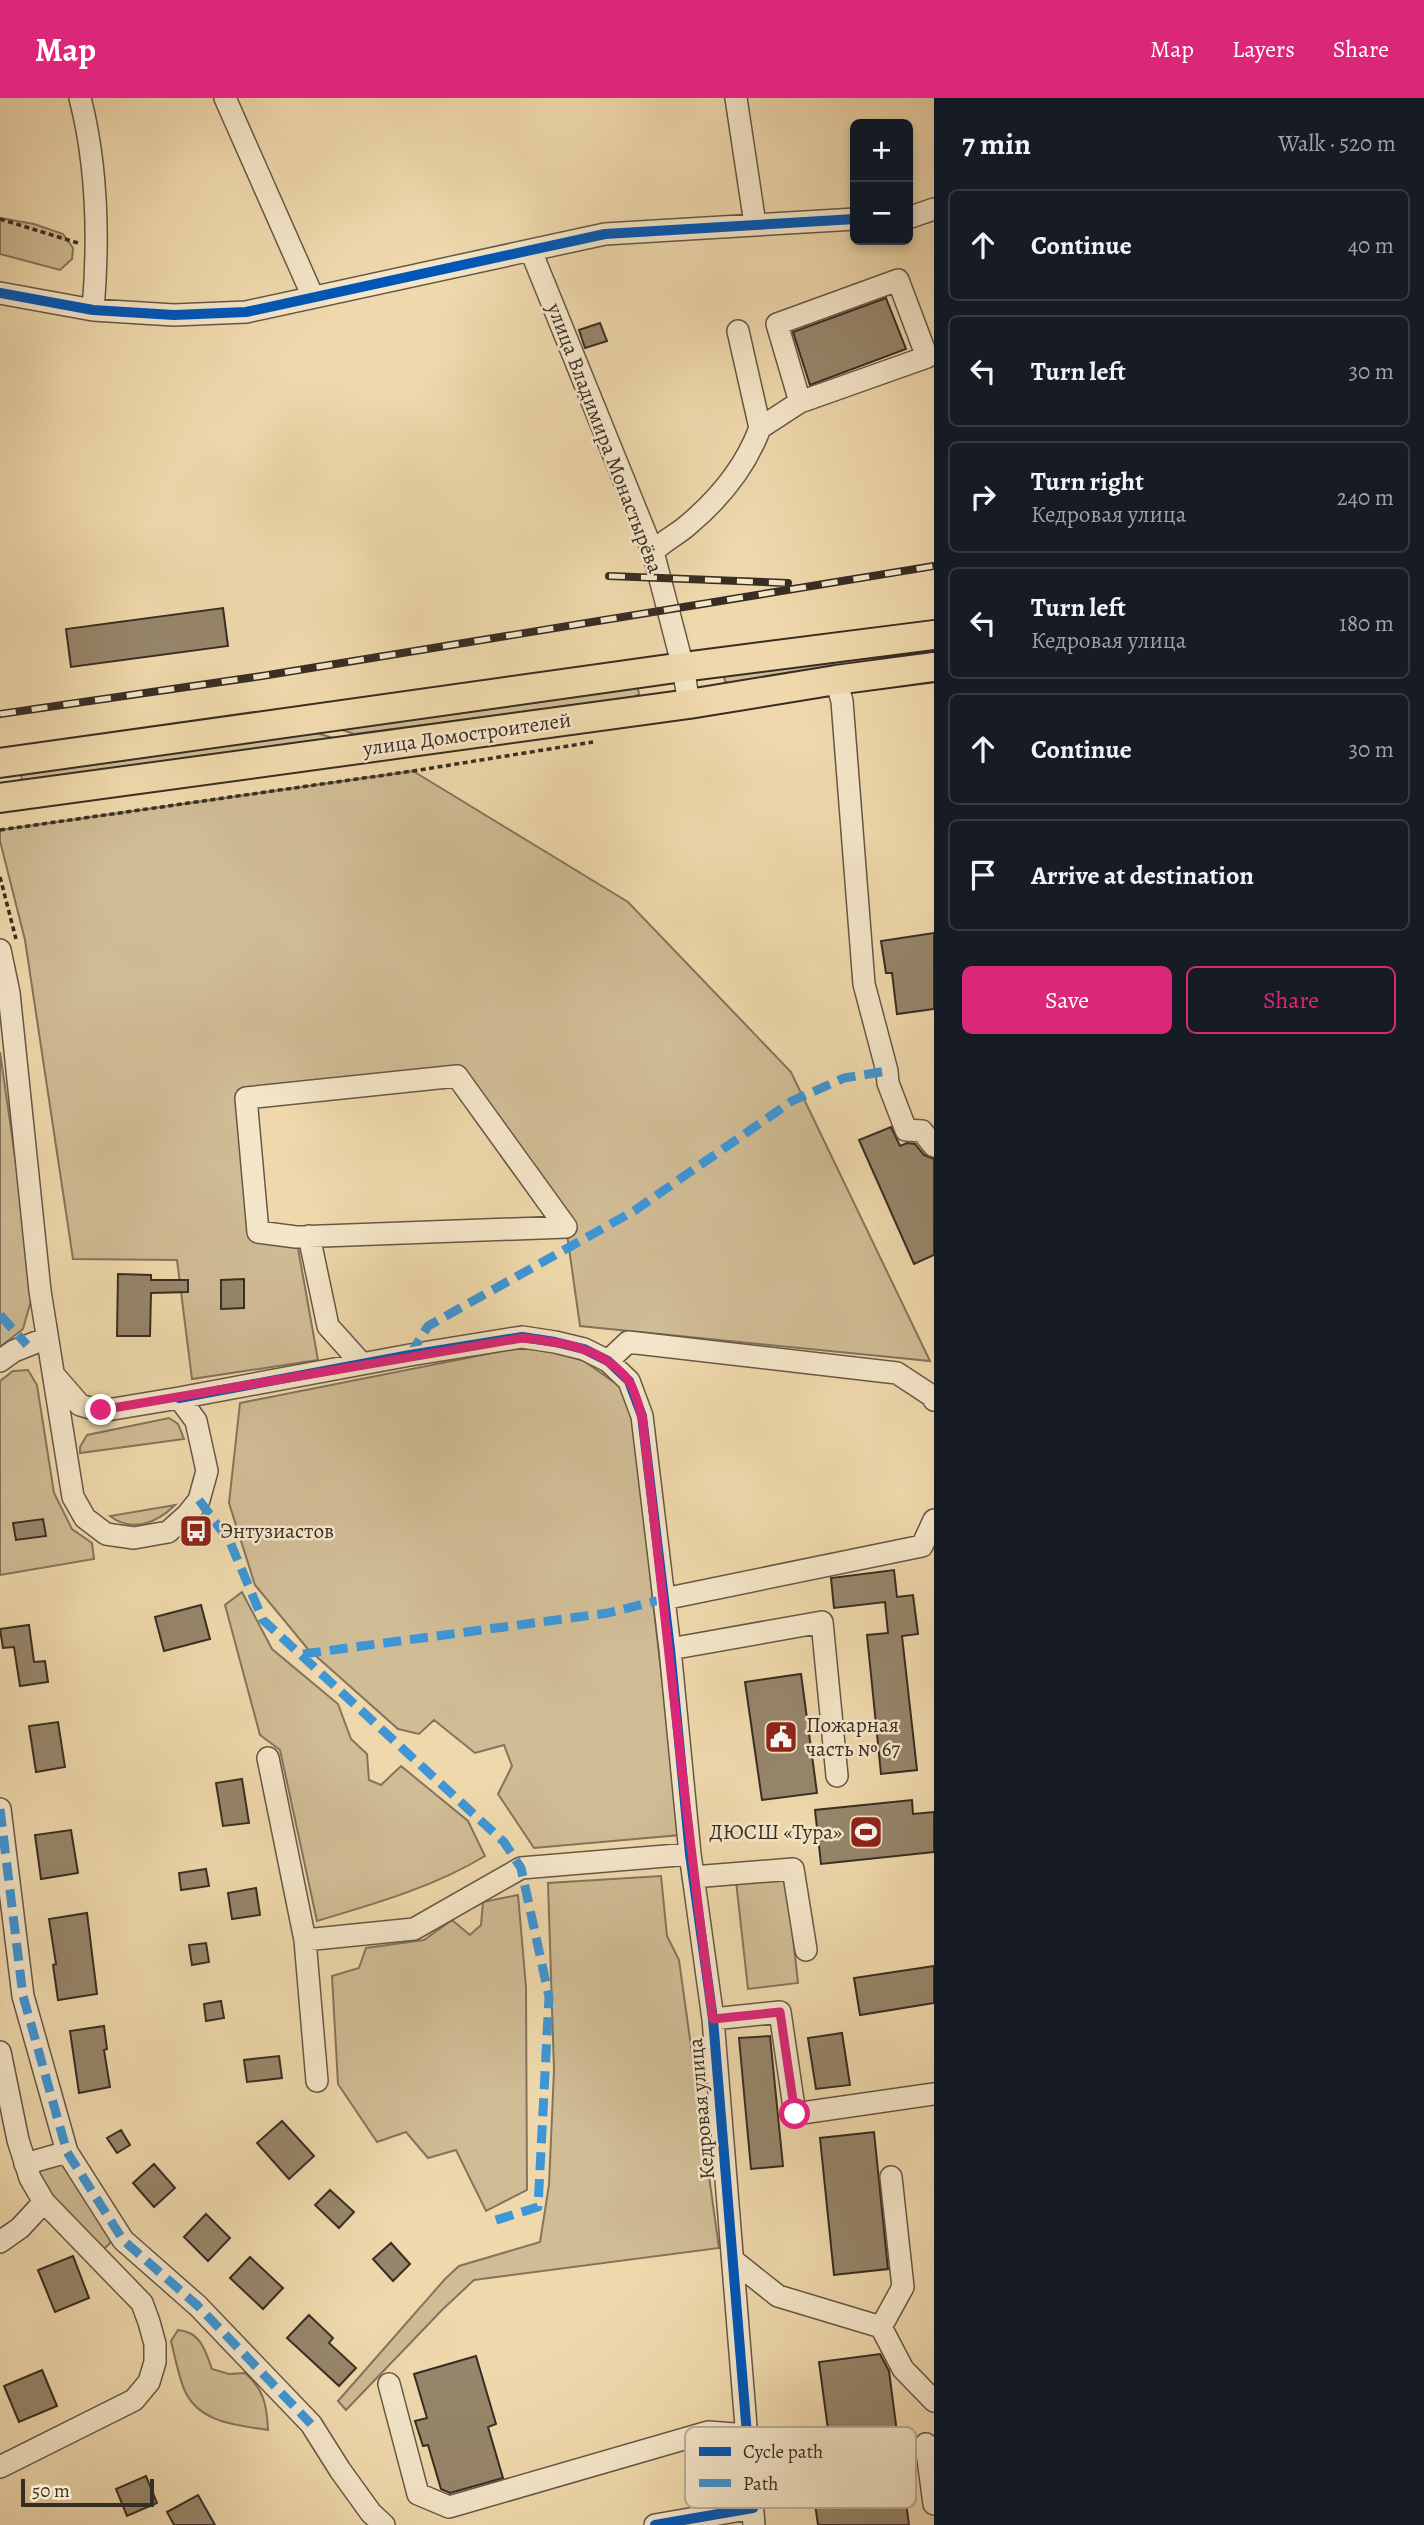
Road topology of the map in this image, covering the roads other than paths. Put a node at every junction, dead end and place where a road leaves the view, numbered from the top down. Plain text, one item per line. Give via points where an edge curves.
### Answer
1 (80, 98) edge
2 (225, 98) edge
3 (736, 98) edge
4 (934, 209) edge
5 (913, 216) edge
6 (850, 219) edge
7 (755, 224) junction
8 (531, 251) junction
9 (0, 293) edge
10 (313, 297) junction
11 (93, 310) junction
12 (738, 331) dead end
13 (800, 402) junction
14 (760, 428) junction
15 (653, 552) junction
16 (934, 635) edge
17 (683, 667) junction
18 (934, 667) edge
19 (836, 680) junction
20 (689, 704) junction
21 (0, 763) edge
22 (0, 798) edge
23 (0, 950) edge
24 (934, 1146) edge
25 (309, 1236) junction
26 (47, 1338) junction
27 (0, 1361) edge
28 (608, 1361) junction
29 (362, 1364) junction
30 (54, 1375) junction
31 (179, 1398) junction
32 (934, 1400) edge
33 (934, 1520) edge
34 (664, 1599) junction
35 (670, 1649) junction
36 (268, 1758) dead end
37 (837, 1776) dead end
38 (0, 1809) edge
39 (690, 1854) junction
40 (693, 1877) junction
41 (5, 1878) edge
42 (304, 1940) junction
43 (806, 1950) dead end
44 (713, 2019) junction
45 (0, 2052) edge
46 (317, 2081) dead end
47 (934, 2094) edge
48 (67, 2152) junction
49 (25, 2164) junction
50 (891, 2177) dead end
51 (44, 2202) junction
52 (122, 2240) junction
53 (0, 2242) edge
54 (101, 2261) junction
55 (734, 2261) junction
56 (881, 2326) junction
57 (389, 2384) dead end
58 (932, 2397) edge
59 (747, 2427) edge
60 (685, 2439) edge
61 (926, 2444) dead end
62 (0, 2467) edge
63 (934, 2504) edge
64 (753, 2517) edge
65 (384, 2525) edge
66 (656, 2525) edge

1 - 11 street via 96,192
2 - 10 street
3 - 7 street
4 - 5 street
6 - 7 street
7 - 8 street via 605,234
8 - 10 street
8 - 15 street, улица Владимира Монастырёва
9 - 11 street
10 - 11 street via 246,312 174,315
12 - 14 street
13 - 13 street via 777,324 898,280 927,357
13 - 14 street
14 - 15 street via 745,461 719,495
15 - 17 street, улица Владимира Монастырёва
16 - 17 main road, улица Домостроителей
17 - 20 street, улица Владимира Монастырёва
17 - 21 main road, улица Домостроителей
18 - 19 main road, улица Домостроителей
19 - 20 main road, улица Домостроителей
19 - 24 street via 842,701 864,984 888,1083 906,1129 922,1131
20 - 22 main road, улица Домостроителей
23 - 26 street via 9,993
25 - 25 street via 258,1232 246,1098 457,1076 566,1227
25 - 29 street via 328,1326
26 - 27 street
26 - 30 street
28 - 29 street, Кедровая улица via 584,1349 522,1338
28 - 32 street via 628,1342 897,1373
28 - 34 street, Кедровая улица via 629,1381 642,1416
29 - 31 street, Кедровая улица
30 - 31 street, Кедровая улица via 80,1405 101,1410
30 - 31 street via 73,1497 85,1518 106,1534 134,1538 168,1532 199,1500 207,1471 196,1421
33 - 34 street via 922,1546
34 - 35 street, Кедровая улица
35 - 37 street via 822,1622
35 - 39 street, Кедровая улица
36 - 42 street
38 - 41 street
39 - 40 street, Кедровая улица
39 - 42 street via 521,1868 414,1929
40 - 43 street via 793,1869
40 - 44 street, Кедровая улица
41 - 48 street via 23,1996
42 - 46 street
44 - 47 street via 780,2012 795,2114
44 - 55 street, Кедровая улица
45 - 49 street
48 - 49 street
48 - 52 street
49 - 51 street
50 - 56 street via 903,2287
51 - 53 street
51 - 54 street
52 - 54 street
52 - 65 street via 198,2305 311,2424 371,2514
54 - 62 street via 146,2312 155,2353 149,2382 134,2400
55 - 56 street via 778,2296
55 - 59 street, Кедровая улица
56 - 58 street via 903,2370
57 - 60 street via 418,2494 449,2507
61 - 63 street
64 - 66 street

